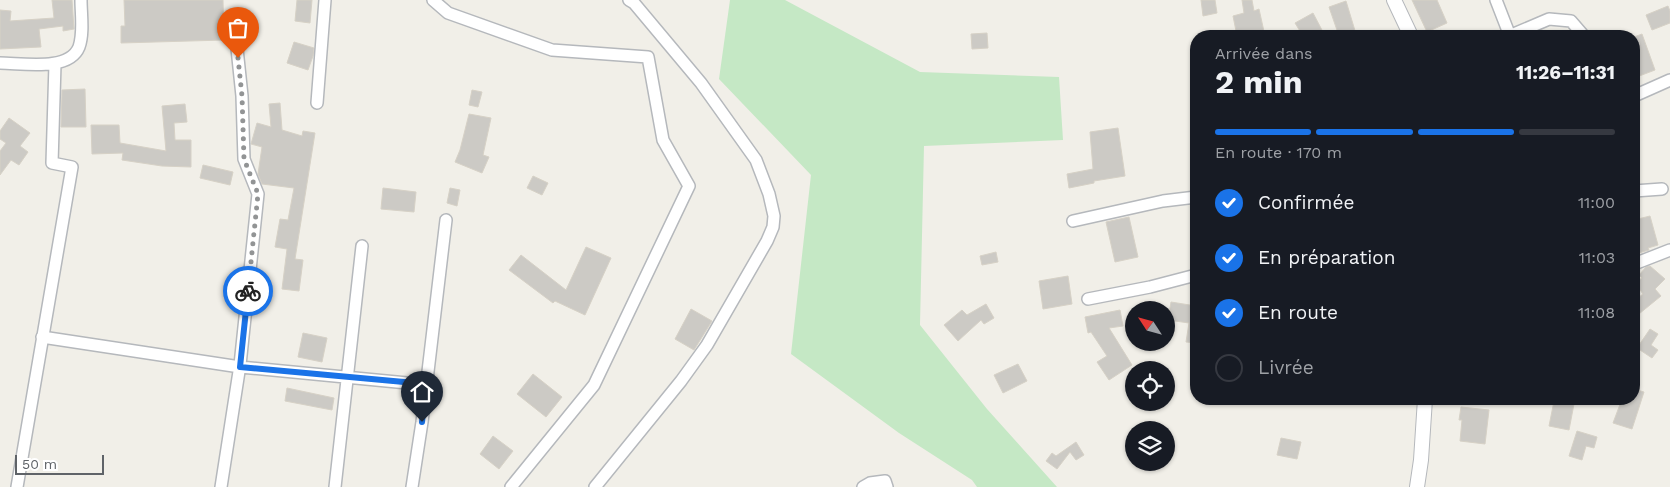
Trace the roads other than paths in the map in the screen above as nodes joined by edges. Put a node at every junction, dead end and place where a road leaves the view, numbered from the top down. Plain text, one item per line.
1 (81, 0) edge
2 (325, 0) edge
3 (433, 0) edge
4 (629, 0) edge
5 (1394, 0) edge
6 (1496, 0) edge
7 (234, 20) dead end
8 (1408, 30) edge
9 (1508, 30) edge
10 (1524, 30) edge
11 (1579, 30) edge
12 (0, 63) edge
13 (55, 64) junction
14 (1670, 80) edge
15 (1640, 93) edge
16 (317, 103) dead end
17 (1662, 189) dead end
18 (1640, 191) edge
19 (1190, 198) edge
20 (446, 220) dead end
21 (1073, 221) dead end
22 (362, 246) dead end
23 (1670, 250) edge
24 (1640, 262) edge
25 (1190, 276) edge
26 (1088, 299) dead end
27 (42, 337) junction
28 (240, 367) junction
29 (347, 378) junction
30 (427, 385) junction
31 (1425, 405) edge
32 (17, 487) edge
33 (221, 487) edge
34 (335, 487) edge
35 (412, 487) edge
36 (511, 487) edge
37 (595, 487) edge
38 (863, 487) edge
39 (887, 487) edge
40 (1417, 487) edge

1 - 13 street
2 - 16 street
3 - 36 street
4 - 37 street
5 - 8 street
6 - 9 street
7 - 28 street
10 - 11 street
12 - 13 street
13 - 27 street
14 - 15 street
17 - 18 street
19 - 21 street
20 - 30 street
22 - 29 street
23 - 24 street
25 - 26 street
27 - 28 street
27 - 32 street
28 - 29 street
28 - 33 street
29 - 30 street
29 - 34 street
30 - 35 street
31 - 40 street
38 - 39 street

